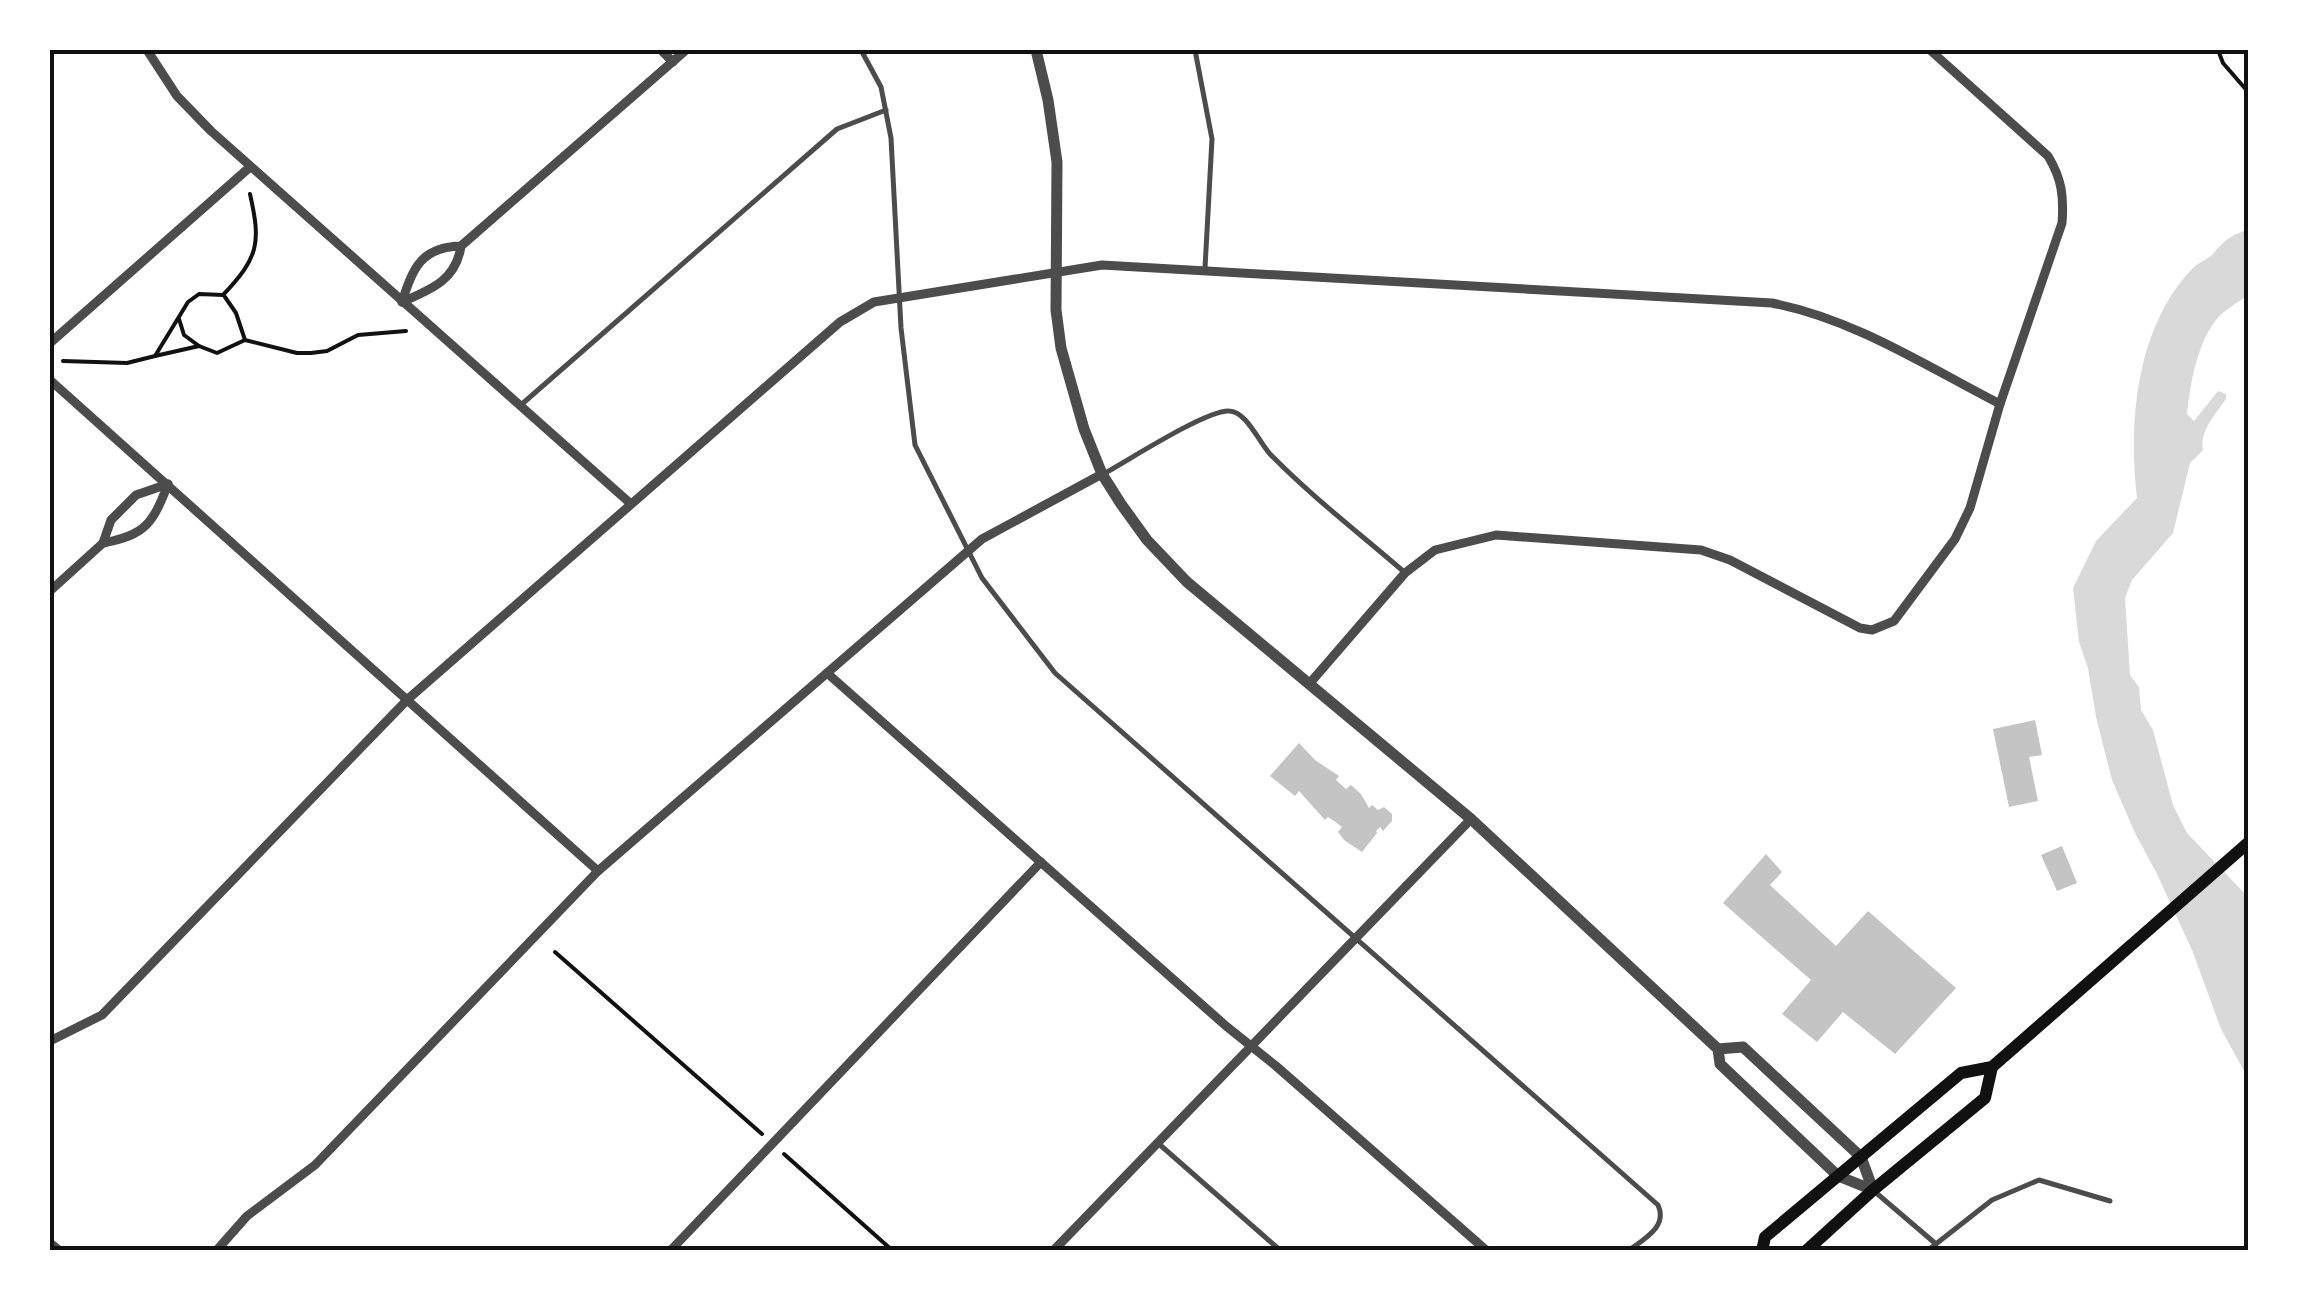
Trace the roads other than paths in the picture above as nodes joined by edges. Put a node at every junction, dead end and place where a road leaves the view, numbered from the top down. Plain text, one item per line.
1 (147, 50) edge
2 (662, 50) edge
3 (686, 50) edge
4 (861, 50) edge
5 (1036, 50) edge
6 (1194, 50) edge
7 (1930, 50) edge
8 (673, 62) junction
9 (886, 110) junction
10 (250, 166) junction
11 (461, 246) junction
12 (1205, 268) junction
13 (1056, 272) junction
14 (900, 298) junction
15 (402, 302) junction
16 (50, 344) edge
17 (50, 380) edge
18 (2000, 404) junction
19 (520, 406) junction
20 (1102, 474) junction
21 (168, 484) junction
22 (631, 504) junction
23 (103, 544) junction
24 (968, 551) junction
25 (1405, 572) junction
26 (50, 591) edge
27 (827, 672) junction
28 (1310, 683) junction
29 (408, 699) junction
30 (1471, 819) junction
31 (2249, 842) edge
32 (1041, 862) junction
33 (598, 871) junction
34 (1356, 937) junction
35 (50, 1041) edge
36 (1252, 1046) junction
37 (1718, 1050) junction
38 (1992, 1067) junction
39 (1158, 1144) junction
40 (1861, 1157) junction
41 (1838, 1176) junction
42 (1873, 1190) junction
43 (2110, 1200) dead end
44 (50, 1242) edge
45 (1062, 1242) junction
46 (1936, 1244) junction
47 (60, 1251) edge
48 (216, 1251) edge
49 (670, 1251) edge
50 (1054, 1251) edge
51 (1072, 1251) edge
52 (1281, 1251) edge
53 (1487, 1251) edge
54 (1628, 1251) edge
55 (1762, 1251) edge
56 (1806, 1251) edge
57 (1927, 1251) edge

1 - 10 street
2 - 8 street
3 - 8 street
4 - 9 lane
5 - 13 street
6 - 12 lane
7 - 18 street
8 - 11 street
9 - 14 lane
9 - 19 lane
10 - 15 street
10 - 16 street
11 - 15 street
11 - 15 street
12 - 13 street
12 - 18 street
13 - 14 street
13 - 20 street
14 - 22 street
14 - 24 lane
15 - 19 street
17 - 21 street
18 - 25 street
19 - 22 street
20 - 24 street
20 - 25 lane
20 - 28 street
21 - 23 street
21 - 23 street
21 - 29 street
22 - 29 street
23 - 26 street
24 - 27 street
24 - 34 lane
25 - 28 street
27 - 32 street
27 - 33 street
28 - 30 street
29 - 33 street
29 - 35 street
30 - 34 street
30 - 37 street
31 - 38 main road
32 - 36 street
32 - 49 street
33 - 48 street
34 - 36 street
34 - 54 lane
36 - 39 street
36 - 53 street
37 - 40 street
37 - 41 street
38 - 40 main road
38 - 42 main road
39 - 45 street
39 - 52 lane
40 - 41 main road
40 - 42 street
41 - 42 street
41 - 55 main road
42 - 46 lane
42 - 56 main road
43 - 46 lane
44 - 47 street
45 - 50 street
45 - 51 street
46 - 57 lane

